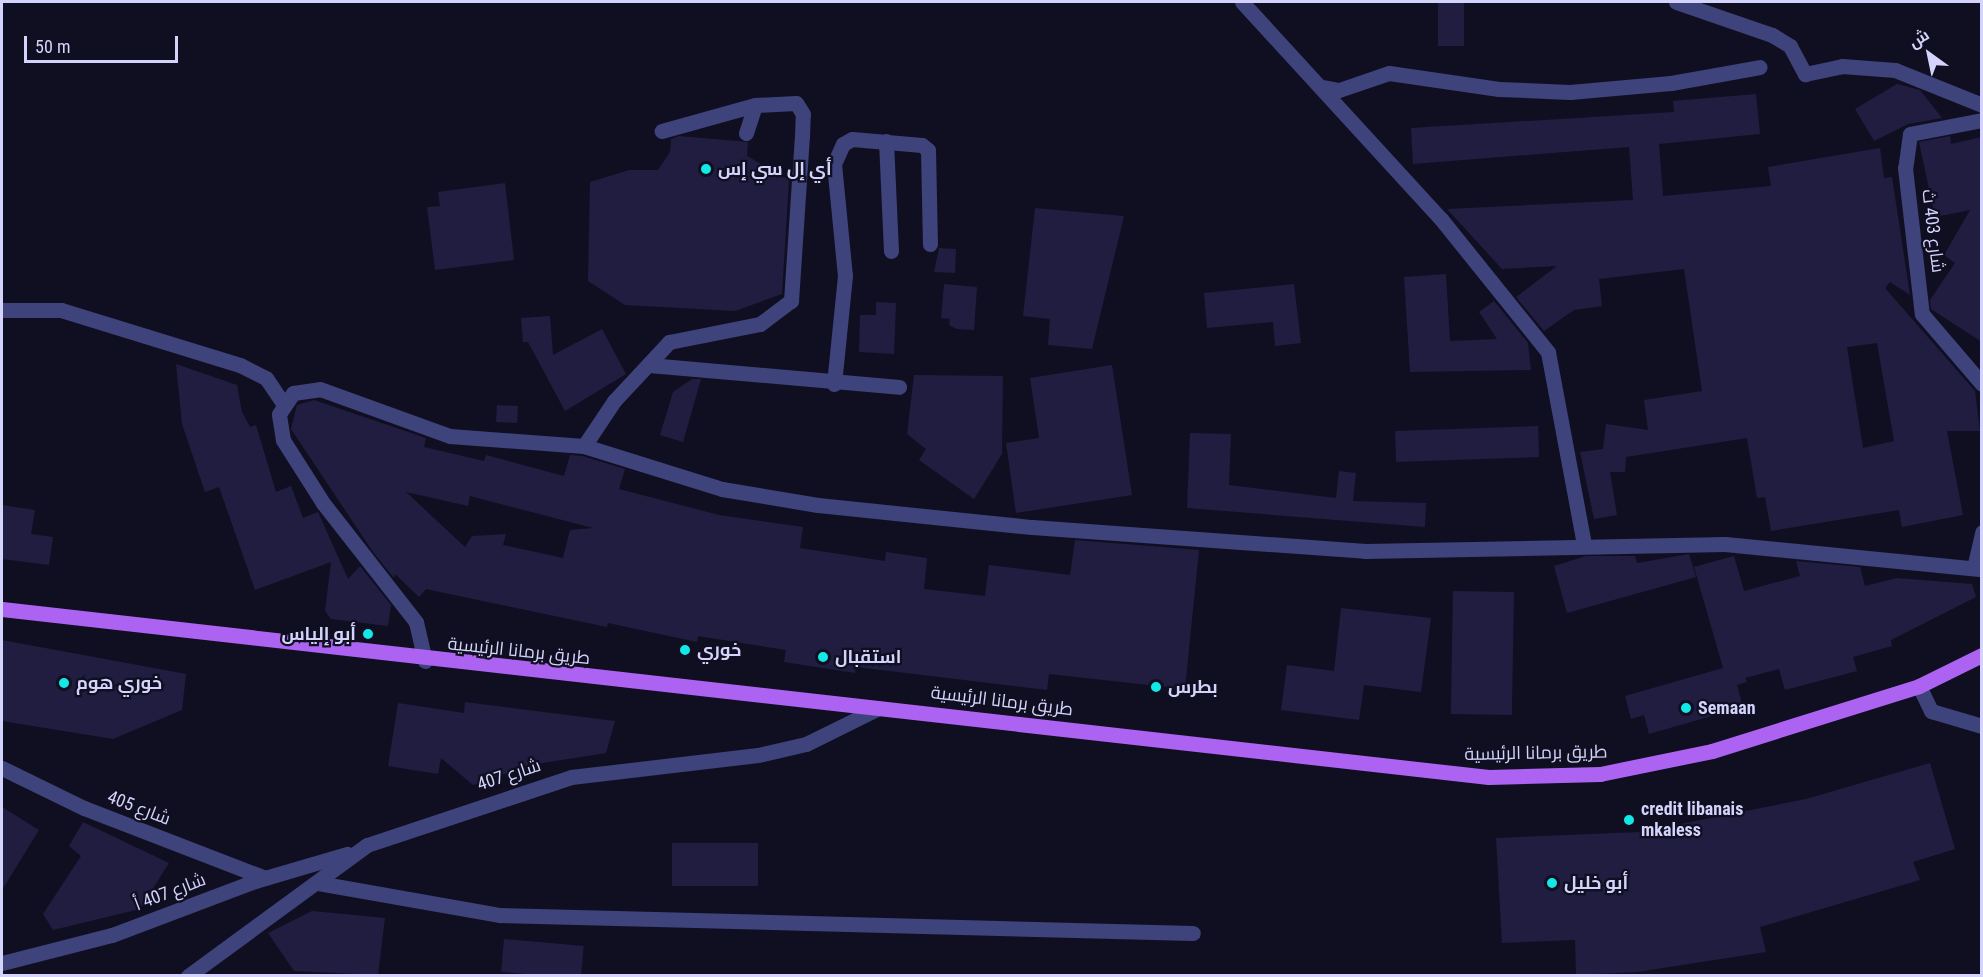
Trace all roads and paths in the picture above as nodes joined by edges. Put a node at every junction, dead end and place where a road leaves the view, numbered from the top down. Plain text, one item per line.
1 (1242, 2) edge
2 (1676, 2) edge
3 (1760, 67) dead end
4 (1323, 87) junction
5 (755, 105) junction
6 (1982, 105) edge
7 (1982, 120) edge
8 (662, 131) dead end
9 (746, 133) dead end
10 (886, 141) junction
11 (930, 244) dead end
12 (891, 250) dead end
13 (2, 310) edge
14 (649, 365) junction
15 (834, 384) junction
16 (1982, 384) edge
17 (899, 387) dead end
18 (283, 403) junction
19 (584, 446) junction
20 (1982, 532) edge
21 (1584, 545) junction
22 (1978, 568) edge
23 (2, 609) edge
24 (1982, 655) edge
25 (425, 661) junction
26 (1919, 686) junction
27 (879, 708) junction
28 (1982, 726) edge
29 (2, 768) edge
30 (350, 854) junction
31 (265, 878) junction
32 (318, 883) junction
33 (1193, 933) dead end
34 (2, 963) edge
35 (188, 975) edge

1 - 4 street
2 - 6 street
3 - 4 street
4 - 21 street
5 - 8 street
5 - 9 street
5 - 14 street
7 - 16 street, شارع 403 ث
10 - 11 street
10 - 12 street
10 - 15 street
13 - 18 street
14 - 15 street
14 - 19 street
15 - 17 street
18 - 19 street
18 - 25 street
19 - 21 street
20 - 22 street
21 - 22 street
23 - 25 main road, طريق برمانا الرئيسية
24 - 26 main road, طريق برمانا الرئيسية
25 - 27 main road, طريق برمانا الرئيسية
26 - 27 main road, طريق برمانا الرئيسية
26 - 28 street
27 - 30 street, شارع 407
29 - 31 street, شارع 405
30 - 31 street, شارع 407 أ
30 - 32 street, شارع 407
31 - 34 street, شارع 407 أ
32 - 33 street
32 - 35 street, شارع 407

